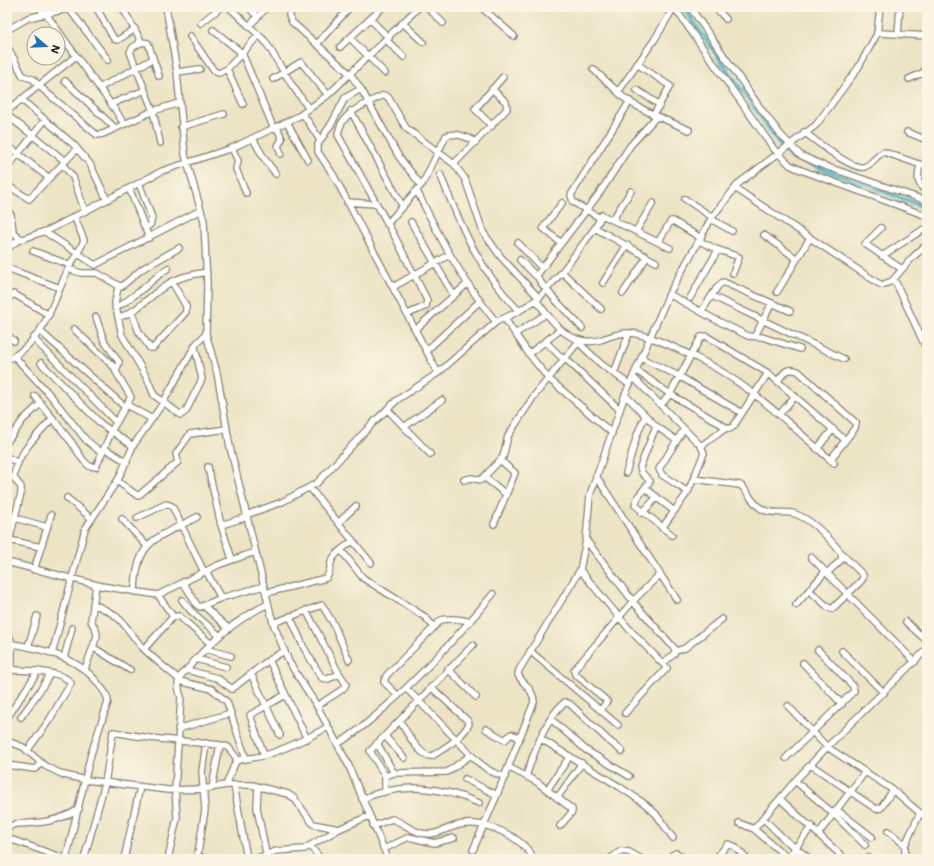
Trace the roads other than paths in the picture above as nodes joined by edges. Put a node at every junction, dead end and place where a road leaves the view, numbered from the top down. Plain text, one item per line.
1 (42, 7) edge
2 (76, 7) edge
3 (96, 7) edge
4 (122, 7) edge
5 (166, 7) edge
6 (221, 7) edge
7 (229, 7) edge
8 (248, 7) edge
9 (267, 7) edge
10 (293, 7) edge
11 (350, 7) edge
12 (383, 7) edge
13 (418, 7) edge
14 (427, 7) edge
15 (481, 7) edge
16 (690, 7) edge
17 (715, 7) edge
18 (880, 7) edge
19 (900, 7) edge
20 (70, 10) junction
21 (44, 15) junction
22 (258, 17) junction
23 (370, 19) junction
24 (726, 19) dead end
25 (202, 23) dead end
26 (403, 23) junction
27 (443, 23) dead end
28 (249, 26) junction
29 (7, 30) edge
30 (135, 30) junction
31 (213, 30) dead end
32 (259, 34) junction
33 (877, 34) junction
34 (898, 34) junction
35 (190, 36) dead end
36 (514, 36) dead end
37 (927, 36) edge
38 (350, 38) junction
39 (388, 39) junction
40 (141, 42) junction
41 (423, 42) dead end
42 (316, 44) junction
43 (7, 46) edge
44 (340, 47) dead end
45 (927, 48) edge
46 (242, 53) junction
47 (76, 56) junction
48 (369, 56) junction
49 (404, 57) dead end
50 (153, 59) junction
51 (108, 60) dead end
52 (637, 64) junction
53 (136, 68) junction
54 (200, 69) dead end
55 (227, 69) junction
56 (593, 69) dead end
57 (926, 71) edge
58 (177, 72) junction
59 (284, 72) junction
60 (385, 73) dead end
61 (350, 74) junction
62 (159, 76) dead end
63 (503, 77) dead end
64 (273, 79) dead end
65 (909, 79) dead end
66 (65, 81) dead end
67 (38, 86) junction
68 (99, 88) junction
69 (361, 89) junction
70 (492, 89) junction
71 (145, 90) junction
72 (637, 90) dead end
73 (618, 92) junction
74 (328, 95) junction
75 (22, 99) junction
76 (630, 102) junction
77 (178, 103) junction
78 (368, 103) junction
79 (111, 104) junction
80 (242, 104) dead end
81 (660, 105) junction
82 (309, 109) junction
83 (7, 111) edge
84 (153, 111) junction
85 (351, 111) junction
86 (224, 114) dead end
87 (303, 114) junction
88 (7, 115) edge
89 (655, 115) junction
90 (45, 120) junction
91 (287, 122) junction
92 (124, 124) junction
93 (492, 126) junction
94 (181, 127) junction
95 (115, 128) junction
96 (276, 128) junction
97 (689, 130) dead end
98 (804, 132) junction
99 (907, 132) dead end
100 (33, 136) junction
101 (253, 139) junction
102 (320, 140) junction
103 (927, 140) edge
104 (476, 142) junction
105 (160, 143) dead end
106 (7, 145) edge
107 (788, 146) junction
108 (232, 148) junction
109 (77, 149) junction
110 (439, 151) junction
111 (281, 154) dead end
112 (779, 154) junction
113 (18, 155) junction
114 (308, 160) dead end
115 (64, 163) junction
116 (186, 164) junction
117 (454, 164) junction
118 (920, 164) junction
119 (927, 167) edge
120 (7, 168) edge
121 (276, 174) dead end
122 (440, 174) dead end
123 (48, 178) junction
124 (139, 183) junction
125 (421, 185) junction
126 (7, 186) edge
127 (129, 188) junction
128 (735, 188) junction
129 (417, 191) junction
130 (630, 191) dead end
131 (927, 191) edge
132 (246, 193) dead end
133 (685, 199) dead end
134 (107, 200) junction
135 (927, 201) edge
136 (347, 202) junction
137 (562, 202) dead end
138 (654, 203) dead end
139 (376, 204) junction
140 (403, 207) junction
141 (7, 210) edge
142 (85, 210) junction
143 (201, 210) junction
144 (586, 211) junction
145 (74, 216) junction
146 (927, 216) edge
147 (600, 218) junction
148 (612, 218) junction
149 (711, 218) junction
150 (411, 222) dead end
151 (387, 224) junction
152 (7, 227) edge
153 (927, 227) edge
154 (145, 228) junction
155 (595, 228) junction
156 (881, 228) dead end
157 (636, 230) junction
158 (13, 231) junction
159 (732, 231) dead end
160 (45, 232) junction
161 (764, 235) dead end
162 (149, 238) junction
163 (810, 238) junction
164 (20, 239) junction
165 (700, 239) junction
166 (658, 242) junction
167 (518, 243) dead end
168 (561, 243) junction
169 (927, 244) edge
170 (627, 245) junction
171 (179, 248) dead end
172 (670, 248) dead end
173 (7, 249) edge
174 (718, 250) junction
175 (33, 251) dead end
176 (77, 254) junction
177 (449, 256) junction
178 (882, 256) junction
179 (647, 257) junction
180 (797, 259) junction
181 (520, 260) dead end
182 (656, 262) dead end
183 (434, 264) junction
184 (69, 267) junction
185 (7, 268) edge
186 (168, 268) dead end
187 (542, 268) junction
188 (902, 269) junction
189 (207, 272) junction
190 (562, 272) junction
191 (733, 274) dead end
192 (413, 275) junction
193 (536, 276) junction
194 (892, 281) junction
195 (172, 282) junction
196 (603, 283) dead end
197 (467, 284) junction
198 (118, 287) junction
199 (393, 287) junction
200 (60, 288) junction
201 (547, 290) junction
202 (777, 292) dead end
203 (624, 293) dead end
204 (453, 294) junction
205 (669, 294) junction
206 (712, 296) junction
207 (690, 298) dead end
208 (7, 299) edge
209 (538, 299) junction
210 (480, 301) junction
211 (772, 303) junction
212 (115, 308) junction
213 (601, 309) dead end
214 (519, 311) junction
215 (790, 311) dead end
216 (701, 312) junction
217 (132, 313) junction
218 (408, 314) junction
219 (546, 314) junction
220 (49, 315) junction
221 (96, 317) dead end
222 (118, 318) junction
223 (505, 319) junction
224 (762, 321) junction
225 (496, 322) junction
226 (582, 328) dead end
227 (74, 329) dead end
228 (416, 329) junction
229 (560, 330) junction
230 (40, 331) junction
231 (629, 332) junction
232 (206, 334) junction
233 (515, 334) junction
234 (7, 335) edge
235 (755, 336) junction
236 (33, 338) junction
237 (650, 339) junction
238 (14, 341) dead end
239 (579, 341) junction
240 (546, 342) junction
241 (195, 347) junction
242 (800, 349) dead end
243 (427, 350) junction
244 (927, 350) edge
245 (529, 354) junction
246 (14, 356) junction
247 (691, 356) junction
248 (641, 358) junction
249 (564, 359) junction
250 (844, 359) dead end
251 (7, 360) edge
252 (41, 363) dead end
253 (116, 369) junction
254 (636, 370) junction
255 (438, 373) junction
256 (614, 373) junction
257 (768, 373) junction
258 (680, 376) junction
259 (633, 377) junction
260 (548, 378) junction
261 (778, 381) junction
262 (630, 384) junction
263 (670, 394) junction
264 (755, 394) junction
265 (625, 395) junction
266 (35, 396) dead end
267 (795, 396) junction
268 (442, 400) dead end
269 (41, 403) junction
270 (162, 403) junction
271 (661, 405) junction
272 (126, 406) junction
273 (387, 409) junction
274 (620, 410) junction
275 (742, 413) junction
276 (779, 415) junction
277 (645, 416) junction
278 (54, 418) junction
279 (152, 419) junction
280 (116, 422) junction
281 (656, 426) junction
282 (404, 427) junction
283 (726, 428) junction
284 (227, 429) junction
285 (684, 429) junction
286 (833, 429) junction
287 (111, 432) junction
288 (612, 433) junction
289 (676, 440) junction
290 (845, 440) junction
291 (7, 442) edge
292 (133, 446) junction
293 (701, 446) junction
294 (817, 448) junction
295 (103, 451) junction
296 (430, 454) dead end
297 (7, 456) edge
298 (500, 460) junction
299 (18, 462) junction
300 (127, 462) junction
301 (208, 466) dead end
302 (626, 473) dead end
303 (596, 476) junction
304 (484, 477) junction
305 (694, 479) junction
306 (464, 480) dead end
307 (117, 481) junction
308 (310, 488) junction
309 (645, 488) junction
310 (688, 492) junction
311 (506, 494) junction
312 (657, 497) junction
313 (67, 498) dead end
314 (356, 506) dead end
315 (674, 511) junction
316 (642, 513) junction
317 (51, 515) dead end
318 (247, 516) junction
319 (197, 517) dead end
320 (15, 518) junction
321 (137, 518) dead end
322 (92, 519) junction
323 (122, 519) dead end
324 (338, 523) junction
325 (494, 524) dead end
326 (182, 525) junction
327 (221, 525) junction
328 (47, 527) junction
329 (662, 528) junction
330 (672, 536) dead end
331 (9, 540) junction
332 (586, 540) junction
333 (353, 541) junction
334 (147, 546) junction
335 (41, 547) junction
336 (7, 549) edge
337 (341, 550) junction
338 (255, 552) junction
339 (842, 554) junction
340 (811, 557) dead end
341 (232, 559) junction
342 (7, 562) edge
343 (371, 563) dead end
344 (34, 570) junction
345 (580, 570) junction
346 (205, 572) junction
347 (826, 572) junction
348 (660, 574) junction
349 (73, 580) junction
350 (183, 582) junction
351 (96, 585) junction
352 (264, 586) junction
353 (809, 590) junction
354 (135, 592) junction
355 (266, 593) junction
356 (847, 593) junction
357 (493, 594) dead end
358 (158, 595) junction
359 (221, 598) junction
360 (182, 600) dead end
361 (677, 600) dead end
362 (633, 601) junction
363 (93, 604) junction
364 (268, 604) junction
365 (796, 605) dead end
366 (204, 606) junction
367 (306, 610) junction
368 (37, 616) dead end
369 (290, 616) junction
370 (619, 616) junction
371 (172, 617) junction
372 (722, 619) dead end
373 (470, 622) junction
374 (906, 622) dead end
375 (273, 624) junction
376 (434, 627) junction
377 (72, 628) dead end
378 (229, 629) junction
379 (7, 632) edge
380 (220, 636) junction
381 (927, 641) edge
382 (10, 643) edge
383 (211, 644) junction
384 (473, 645) dead end
385 (28, 647) junction
386 (94, 648) junction
387 (144, 649) junction
388 (205, 649) junction
389 (927, 649) edge
390 (818, 650) dead end
391 (284, 651) junction
392 (530, 651) junction
393 (676, 651) junction
394 (842, 651) dead end
395 (52, 654) junction
396 (230, 656) dead end
397 (64, 658) junction
398 (196, 659) junction
399 (269, 660) junction
400 (348, 660) dead end
401 (915, 662) junction
402 (663, 663) junction
403 (803, 663) dead end
404 (226, 667) dead end
405 (85, 669) junction
406 (448, 669) junction
407 (9, 670) edge
408 (130, 670) dead end
409 (187, 670) junction
410 (38, 671) junction
411 (50, 674) junction
412 (251, 674) junction
413 (339, 674) junction
414 (179, 680) junction
415 (431, 686) junction
416 (406, 688) junction
417 (884, 693) junction
418 (285, 695) junction
419 (398, 696) junction
420 (476, 697) dead end
421 (418, 702) junction
422 (842, 704) junction
423 (267, 705) junction
424 (7, 706) edge
425 (317, 706) junction
426 (788, 706) dead end
427 (13, 709) junction
428 (601, 710) junction
429 (231, 713) junction
430 (625, 713) dead end
431 (21, 717) dead end
432 (7, 718) edge
433 (552, 720) junction
434 (400, 721) junction
435 (618, 724) dead end
436 (328, 727) junction
437 (178, 729) junction
438 (486, 729) dead end
439 (812, 732) junction
440 (280, 735) dead end
441 (385, 736) junction
442 (518, 737) junction
443 (307, 739) junction
444 (541, 739) junction
445 (177, 740) junction
446 (456, 740) junction
447 (7, 741) edge
448 (377, 743) junction
449 (206, 744) junction
450 (337, 744) junction
451 (220, 745) junction
452 (828, 747) junction
453 (28, 750) junction
454 (622, 751) dead end
455 (471, 755) junction
456 (264, 756) junction
457 (570, 756) junction
458 (404, 758) dead end
459 (786, 758) dead end
460 (246, 759) junction
461 (238, 760) junction
462 (41, 763) junction
463 (582, 763) junction
464 (7, 765) edge
465 (811, 765) junction
466 (508, 767) junction
467 (865, 772) junction
468 (394, 773) junction
469 (385, 776) junction
470 (526, 776) junction
471 (629, 776) dead end
472 (505, 777) junction
473 (465, 779) dead end
474 (86, 780) junction
475 (796, 780) junction
476 (105, 783) junction
477 (226, 785) junction
478 (234, 785) junction
479 (258, 786) junction
480 (140, 787) junction
481 (212, 788) junction
482 (204, 789) junction
483 (175, 790) junction
484 (385, 790) junction
485 (547, 790) junction
486 (893, 790) junction
487 (851, 792) junction
488 (497, 796) junction
489 (558, 798) junction
490 (780, 798) junction
491 (362, 799) junction
492 (479, 803) dead end
493 (79, 809) junction
494 (836, 812) junction
495 (920, 813) junction
496 (927, 815) edge
497 (369, 816) junction
498 (762, 818) junction
499 (739, 823) dead end
500 (483, 825) junction
501 (373, 826) junction
502 (560, 826) dead end
503 (812, 826) junction
504 (339, 829) junction
505 (754, 829) junction
506 (7, 830) edge
507 (888, 831) dead end
508 (820, 833) junction
509 (872, 837) dead end
510 (7, 838) edge
511 (454, 838) dead end
512 (673, 838) dead end
513 (865, 845) dead end
514 (905, 845) junction
515 (310, 846) junction
516 (795, 848) junction
517 (384, 849) junction
518 (473, 850) dead end
519 (266, 854) junction
520 (198, 858) edge
521 (743, 858) edge
522 (66, 859) edge
523 (84, 859) edge
524 (124, 859) edge
525 (168, 859) edge
526 (207, 859) edge
527 (247, 859) edge
528 (255, 859) edge
529 (321, 859) edge
530 (388, 859) edge
531 (534, 859) edge
532 (610, 859) edge
533 (641, 859) edge
534 (670, 859) edge
535 (686, 859) edge
536 (715, 859) edge
537 (788, 859) edge
538 (810, 859) edge
539 (845, 859) edge
540 (906, 859) edge

1 - 21 street
2 - 20 street
3 - 30 street
4 - 30 street
5 - 58 street
6 - 25 street
7 - 28 street
8 - 22 street
9 - 22 street
10 - 42 street
11 - 42 street
12 - 23 street
13 - 26 street
14 - 27 street
15 - 36 street
16 - 107 street
17 - 24 street
18 - 33 street
19 - 34 street
20 - 21 street
20 - 51 street
21 - 29 street
21 - 47 street
22 - 28 street
23 - 38 street
23 - 39 street
26 - 39 street
26 - 41 street
28 - 32 street
30 - 40 street
31 - 46 street
32 - 46 street
32 - 59 street
33 - 34 street
33 - 98 street
34 - 37 street
35 - 55 street
38 - 44 street
38 - 48 street
39 - 48 street
39 - 49 street
40 - 50 street
40 - 53 street
42 - 61 street
43 - 67 street
45 - 57 street
46 - 55 street
46 - 96 street
47 - 67 street
47 - 68 street
48 - 60 street
48 - 61 street
50 - 53 street
50 - 62 street
52 - 73 street
52 - 81 street
52 - 112 street
53 - 68 street
53 - 71 street
54 - 58 street
55 - 80 street
56 - 73 street
57 - 65 street
58 - 77 street
59 - 64 street
59 - 74 street
59 - 82 street
61 - 69 street
61 - 74 street
63 - 70 street
66 - 95 street
67 - 75 street
67 - 95 street
68 - 79 street
69 - 78 street
69 - 102 street
70 - 93 street
70 - 93 street
71 - 79 street
71 - 84 street
72 - 81 street
73 - 76 street
74 - 82 street
75 - 83 street
75 - 90 street
76 - 89 street
76 - 144 street
77 - 84 street
77 - 94 street
78 - 85 street
78 - 110 street
78 - 125 street
79 - 92 street
81 - 89 street
82 - 87 street
84 - 92 street
84 - 105 street
85 - 139 street
85 - 140 street
86 - 94 street
87 - 91 street
87 - 102 street
88 - 100 street
89 - 97 street
89 - 144 street
90 - 100 street
90 - 109 street
91 - 96 street
91 - 114 street
92 - 95 street
93 - 104 street
94 - 116 street
96 - 101 street
96 - 111 street
98 - 107 street
98 - 118 street
99 - 103 street
100 - 113 street
100 - 115 street
101 - 108 street
101 - 121 street
102 - 136 street
104 - 110 street
104 - 117 street
106 - 113 street
107 - 112 street
107 - 135 street
108 - 116 street
108 - 132 street
109 - 115 street
109 - 134 street
110 - 117 street
110 - 125 street
112 - 128 street
112 - 146 street
113 - 120 street
113 - 123 street
115 - 123 street
115 - 142 street
116 - 124 street
116 - 143 street
117 - 209 street
118 - 119 street
118 - 131 street
122 - 214 street
123 - 126 street
124 - 127 street
124 - 154 street
125 - 129 street
127 - 134 street
127 - 154 street
128 - 149 street
128 - 163 street
129 - 140 street
129 - 177 street
130 - 148 street
133 - 149 street
134 - 142 street
136 - 139 street
136 - 199 street
137 - 168 street
138 - 157 street
139 - 151 street
140 - 151 street
141 - 158 street
142 - 145 street
143 - 162 street
143 - 189 street
144 - 147 street
144 - 168 street
145 - 160 street
145 - 176 street
147 - 148 street
147 - 155 street
148 - 157 street
149 - 159 street
149 - 165 street
150 - 183 street
151 - 192 street
152 - 158 street
153 - 178 street
154 - 162 street
155 - 170 street
155 - 190 street
156 - 178 street
157 - 166 street
158 - 164 street
160 - 164 street
160 - 176 street
161 - 180 street
162 - 176 street
163 - 180 street
163 - 194 street
164 - 173 street
165 - 166 street
165 - 174 street
165 - 205 street
166 - 172 street
167 - 187 street
168 - 187 street
169 - 188 street
170 - 179 street
170 - 196 street
171 - 198 street
174 - 191 street
174 - 207 street
175 - 184 street
176 - 184 street
177 - 183 street
177 - 197 street
178 - 188 street
179 - 182 street
179 - 203 street
180 - 202 street
181 - 193 street
183 - 192 street
183 - 204 street
184 - 198 street
184 - 200 street
185 - 200 street
186 - 212 street
187 - 193 street
188 - 194 street
189 - 195 street
189 - 232 street
190 - 201 street
190 - 213 street
192 - 199 street
192 - 218 street
193 - 201 street
194 - 244 street
195 - 217 street
195 - 217 street
197 - 204 street
197 - 210 street
198 - 212 street
199 - 218 street
200 - 220 street
201 - 209 street
201 - 226 street
204 - 228 street
205 - 216 street
205 - 237 street
206 - 211 street
206 - 216 street
206 - 224 street
208 - 220 street
209 - 214 street
209 - 219 street
210 - 225 street
210 - 243 street
211 - 215 street
211 - 224 street
212 - 222 street
214 - 223 street
216 - 235 street
217 - 222 street
218 - 228 street
219 - 229 street
219 - 233 street
220 - 230 street
221 - 253 street
222 - 270 street
223 - 225 street
223 - 233 street
224 - 235 street
224 - 250 street
225 - 255 street
227 - 253 street
228 - 243 street
229 - 239 street
229 - 240 street
230 - 236 street
230 - 272 street
231 - 237 street
231 - 239 street
231 - 256 street
232 - 241 street
232 - 284 street
233 - 245 street
234 - 238 street
235 - 242 street
236 - 246 street
236 - 280 street
237 - 247 street
237 - 248 street
239 - 249 street
239 - 256 street
240 - 245 street
240 - 249 street
241 - 270 street
241 - 270 street
243 - 255 street
245 - 260 street
246 - 251 street
246 - 295 street
247 - 257 street
247 - 258 street
247 - 264 street
248 - 254 street
248 - 258 street
249 - 260 street
249 - 274 street
252 - 287 street
253 - 272 street
254 - 259 street
254 - 263 street
255 - 273 street
256 - 262 street
257 - 261 street
257 - 264 street
258 - 263 street
258 - 275 street
259 - 262 street
259 - 271 street
260 - 288 street
260 - 298 street
261 - 267 street
261 - 290 street
262 - 265 street
263 - 271 street
263 - 283 street
264 - 275 street
264 - 276 street
265 - 274 street
265 - 277 street
266 - 269 street
267 - 276 street
267 - 286 street
268 - 282 street
269 - 278 street
269 - 291 street
270 - 279 street
271 - 285 street
272 - 279 street
272 - 280 street
273 - 282 street
273 - 308 street
274 - 288 street
275 - 283 street
276 - 294 street
277 - 281 street
277 - 302 street
278 - 295 street
278 - 299 street
279 - 292 street
280 - 287 street
281 - 289 street
281 - 309 street
282 - 296 street
283 - 293 street
284 - 307 street
284 - 318 street
285 - 289 street
285 - 293 street
286 - 290 street
286 - 294 street
287 - 292 street
287 - 295 street
288 - 303 street
289 - 310 street
290 - 294 street
292 - 300 street
293 - 305 street
295 - 300 street
297 - 299 street
298 - 304 street
298 - 311 street
299 - 320 street
300 - 307 street
301 - 327 street
303 - 332 street
303 - 348 street
304 - 306 street
304 - 311 street
305 - 310 street
305 - 339 street
307 - 322 street
308 - 318 street
308 - 324 street
309 - 312 street
309 - 316 street
310 - 315 street
311 - 325 street
312 - 315 street
312 - 316 street
313 - 322 street
314 - 324 street
315 - 329 street
316 - 329 street
317 - 328 street
318 - 327 street
318 - 338 street
319 - 326 street
320 - 328 street
320 - 331 street
321 - 326 street
322 - 349 street
323 - 334 street
324 - 333 street
326 - 334 street
326 - 346 street
327 - 341 street
328 - 335 street
329 - 330 street
331 - 335 street
331 - 336 street
332 - 345 street
332 - 362 street
333 - 337 street
333 - 343 street
334 - 354 street
335 - 344 street
337 - 355 street
337 - 376 street
338 - 341 street
338 - 352 street
339 - 347 street
339 - 356 street
340 - 347 street
341 - 346 street
342 - 344 street
344 - 349 street
345 - 370 street
345 - 392 street
346 - 350 street
346 - 359 street
347 - 353 street
347 - 356 street
348 - 361 street
348 - 362 street
349 - 351 street
349 - 395 street
350 - 358 street
350 - 366 street
351 - 354 street
351 - 363 street
352 - 355 street
352 - 359 street
353 - 356 street
353 - 365 street
354 - 358 street
355 - 364 street
356 - 401 street
357 - 373 street
358 - 371 street
359 - 366 street
360 - 380 street
362 - 370 street
362 - 393 street
363 - 386 street
363 - 387 street
364 - 375 street
364 - 378 street
366 - 378 street
367 - 369 street
367 - 400 street
367 - 413 street
368 - 385 street
369 - 375 street
369 - 413 street
370 - 402 street
370 - 428 street
371 - 383 street
371 - 387 street
372 - 393 street
373 - 376 street
373 - 416 street
374 - 381 street
375 - 391 street
376 - 419 street
377 - 397 street
378 - 380 street
379 - 382 street
380 - 383 street
382 - 385 street
382 - 407 street
383 - 388 street
384 - 406 street
385 - 395 street
386 - 405 street
386 - 408 street
387 - 414 street
388 - 396 street
388 - 398 street
389 - 401 street
390 - 422 street
391 - 399 street
391 - 425 street
392 - 428 street
392 - 442 street
393 - 402 street
394 - 417 street
395 - 397 street
397 - 405 street
398 - 404 street
398 - 409 street
399 - 412 street
399 - 418 street
401 - 417 street
402 - 430 street
403 - 422 street
405 - 474 street
406 - 415 street
406 - 420 street
407 - 410 street
409 - 412 street
409 - 414 street
410 - 411 street
410 - 427 street
411 - 431 street
411 - 453 street
412 - 423 street
413 - 425 street
414 - 429 street
414 - 437 street
415 - 421 street
415 - 446 street
416 - 419 street
416 - 421 street
417 - 452 street
418 - 423 street
418 - 443 street
419 - 450 street
421 - 434 street
421 - 446 street
422 - 439 street
423 - 440 street
423 - 456 street
424 - 427 street
425 - 436 street
426 - 439 street
427 - 432 street
428 - 435 street
429 - 437 street
429 - 460 street
433 - 444 street
433 - 454 street
433 - 471 street
434 - 441 street
434 - 446 street
436 - 443 street
436 - 450 street
437 - 445 street
438 - 442 street
439 - 452 street
439 - 459 street
441 - 448 street
441 - 458 street
442 - 466 street
443 - 456 street
444 - 457 street
444 - 470 street
445 - 449 street
445 - 476 street
445 - 483 street
446 - 455 street
447 - 453 street
448 - 468 street
448 - 469 street
449 - 451 street
449 - 482 street
450 - 491 street
451 - 461 street
451 - 481 street
452 - 465 street
452 - 467 street
453 - 462 street
455 - 468 street
455 - 472 street
456 - 460 street
457 - 463 street
457 - 485 street
460 - 461 street
461 - 477 street
462 - 464 street
462 - 474 street
463 - 489 street
463 - 512 street
465 - 475 street
465 - 487 street
466 - 470 street
466 - 472 street
467 - 486 street
467 - 487 street
468 - 469 street
469 - 484 street
470 - 485 street
472 - 488 street
473 - 488 street
474 - 476 street
474 - 493 street
475 - 490 street
475 - 494 street
476 - 480 street
476 - 523 street
477 - 478 street
477 - 481 street
478 - 479 street
478 - 527 street
479 - 504 street
479 - 519 street
480 - 483 street
480 - 524 street
481 - 482 street
482 - 483 street
482 - 520 street
483 - 525 street
484 - 491 street
484 - 492 street
485 - 489 street
486 - 487 street
486 - 495 street
487 - 494 street
488 - 500 street
489 - 502 street
490 - 498 street
490 - 503 street
491 - 497 street
493 - 506 street
493 - 522 street
494 - 508 street
494 - 509 street
494 - 513 street
495 - 496 street
495 - 514 street
497 - 501 street
497 - 504 street
498 - 505 street
498 - 516 street
499 - 505 street
500 - 501 street
500 - 518 street
500 - 531 street
501 - 517 street
503 - 508 street
503 - 516 street
504 - 515 street
505 - 537 street
507 - 514 street
508 - 539 street
510 - 522 street
511 - 517 street
514 - 540 street
515 - 519 street
515 - 529 street
516 - 537 street
516 - 538 street
517 - 530 street
519 - 528 street
520 - 526 street
521 - 536 street
532 - 533 street
534 - 535 street

